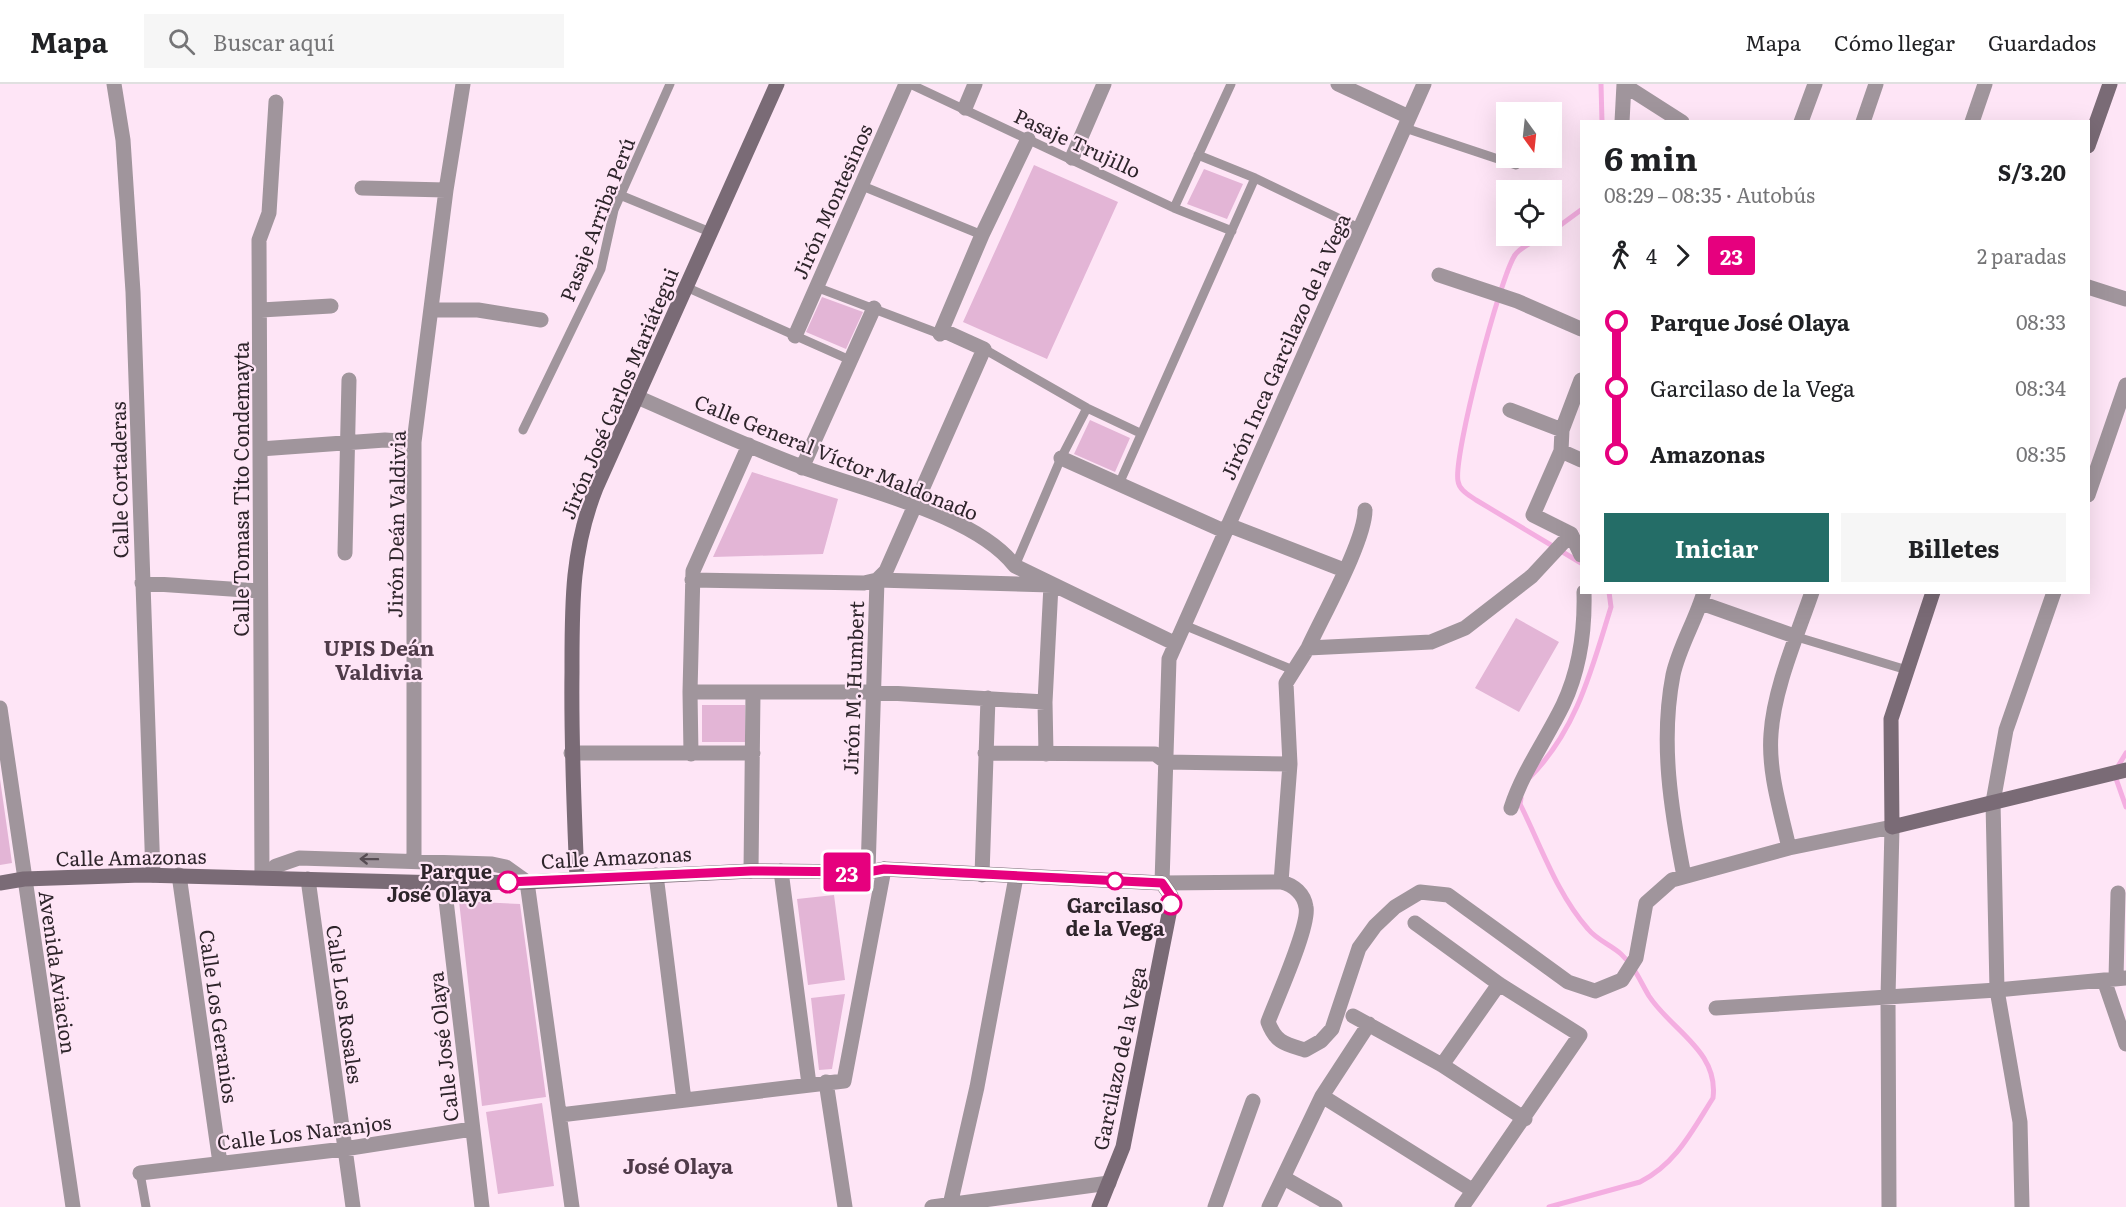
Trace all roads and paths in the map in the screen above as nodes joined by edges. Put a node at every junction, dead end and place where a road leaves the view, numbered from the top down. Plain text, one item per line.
1 (114, 84) edge
2 (463, 84) edge
3 (670, 84) edge
4 (777, 84) edge
5 (908, 84) edge
6 (975, 84) edge
7 (1104, 84) edge
8 (1231, 84) edge
9 (1338, 84) edge
10 (1424, 84) edge
11 (1815, 84) edge
12 (1876, 84) edge
13 (1985, 84) edge
14 (2110, 84) edge
15 (1624, 85) edge
16 (276, 102) dead end
17 (964, 108) junction
18 (1622, 120) edge
19 (1679, 120) edge
20 (1802, 120) edge
21 (1864, 120) edge
22 (1973, 120) edge
23 (1407, 122) junction
24 (1028, 139) junction
25 (2090, 140) edge
26 (1198, 155) junction
27 (1496, 157) edge
28 (1072, 158) junction
29 (1255, 178) junction
30 (860, 185) junction
31 (362, 188) dead end
32 (446, 190) junction
33 (620, 195) junction
34 (1174, 208) junction
35 (1359, 228) junction
36 (1232, 231) junction
37 (710, 232) junction
38 (982, 235) junction
39 (1445, 277) dead end
40 (816, 286) junction
41 (686, 287) junction
42 (2090, 288) edge
43 (2126, 299) edge
44 (331, 306) dead end
45 (874, 308) junction
46 (261, 310) junction
47 (431, 310) junction
48 (541, 321) dead end
49 (1580, 329) edge
50 (941, 332) junction
51 (795, 336) junction
52 (984, 349) junction
53 (850, 360) junction
54 (349, 380) dead end
55 (1580, 383) edge
56 (2126, 385) edge
57 (637, 397) junction
58 (1087, 408) junction
59 (1510, 410) dead end
60 (523, 430) dead end
61 (1562, 430) junction
62 (1140, 433) junction
63 (348, 442) junction
64 (414, 442) junction
65 (749, 445) junction
66 (260, 449) junction
67 (1561, 451) junction
68 (1061, 458) junction
69 (1580, 460) edge
70 (802, 468) junction
71 (1119, 484) junction
72 (2090, 489) edge
73 (915, 505) junction
74 (1365, 510) dead end
75 (1226, 528) junction
76 (1571, 534) junction
77 (345, 553) dead end
78 (1580, 553) edge
79 (1015, 566) junction
80 (1344, 570) junction
81 (692, 580) junction
82 (877, 580) junction
83 (142, 583) junction
84 (1052, 585) junction
85 (260, 591) junction
86 (1584, 594) edge
87 (1811, 594) edge
88 (1933, 594) edge
89 (2053, 594) edge
90 (1703, 598) edge
91 (1184, 626) junction
92 (1797, 637) junction
93 (1174, 644) junction
94 (1308, 648) junction
95 (1293, 670) junction
96 (1906, 670) junction
97 (690, 692) junction
98 (753, 692) junction
99 (872, 692) junction
100 (988, 698) junction
101 (1045, 702) junction
102 (0, 708) edge
103 (571, 753) junction
104 (753, 753) junction
105 (985, 753) junction
106 (692, 754) junction
107 (1046, 754) junction
108 (1166, 762) junction
109 (1290, 764) junction
110 (2126, 770) edge
111 (1993, 802) junction
112 (1511, 807) dead end
113 (1892, 827) junction
114 (1790, 848) junction
115 (414, 860) junction
116 (876, 870) junction
117 (751, 871) junction
118 (782, 871) junction
119 (153, 875) junction
120 (179, 875) junction
121 (656, 875) junction
122 (982, 875) junction
123 (1016, 877) junction
124 (262, 878) junction
125 (577, 878) junction
126 (1678, 878) junction
127 (24, 879) junction
128 (308, 879) junction
129 (527, 882) junction
130 (0, 883) edge
131 (444, 883) junction
132 (1162, 883) junction
133 (1286, 884) junction
134 (2118, 893) dead end
135 (1415, 923) dead end
136 (2115, 979) edge
137 (1498, 984) junction
138 (1997, 990) junction
139 (1888, 997) junction
140 (1716, 1008) dead end
141 (1353, 1016) dead end
142 (1368, 1024) junction
143 (2126, 1044) edge
144 (1442, 1065) junction
145 (826, 1082) junction
146 (809, 1084) junction
147 (1322, 1096) junction
148 (684, 1100) junction
149 (1253, 1101) dead end
150 (560, 1115) junction
151 (1525, 1119) junction
152 (472, 1129) junction
153 (344, 1149) junction
154 (220, 1163) junction
155 (140, 1173) joint
156 (1284, 1178) junction
157 (1109, 1183) junction
158 (1472, 1190) junction
159 (950, 1205) junction
160 (73, 1207) edge
161 (146, 1207) edge
162 (353, 1207) edge
163 (482, 1207) edge
164 (572, 1207) edge
165 (845, 1207) edge
166 (932, 1207) edge
167 (1099, 1207) edge
168 (1215, 1207) edge
169 (1269, 1207) edge
170 (1335, 1207) edge
171 (1462, 1207) edge
172 (1889, 1207) edge
173 (2022, 1207) edge

1 - 83 street, Calle Cortaderas
2 - 32 street, Jirón Deán Valdivia
3 - 33 lane, Pasaje Arriba Perú
4 - 37 street, Jirón José Carlos Mariátegui
5 - 17 lane, Pasaje Trujillo
5 - 30 street, Jirón Montesinos
6 - 17 street
7 - 28 street
8 - 26 lane
9 - 23 street
10 - 23 street, Jirón Inca Garcilazo de la Vega
11 - 20 street
12 - 21 street
13 - 22 street
14 - 25 street
15 - 18 street
15 - 19 street
16 - 46 street, Calle Tomasa Tito Condemayta
17 - 24 lane, Pasaje Trujillo
23 - 27 lane
23 - 35 street, Jirón Inca Garcilazo de la Vega
24 - 28 lane, Pasaje Trujillo
24 - 38 street
26 - 29 lane
26 - 34 lane
28 - 34 lane, Pasaje Trujillo
29 - 35 lane
29 - 36 lane
30 - 38 lane
30 - 40 street, Jirón Montesinos
31 - 32 street
32 - 47 street, Jirón Deán Valdivia
33 - 37 lane
33 - 60 lane, Pasaje Arriba Perú
34 - 36 lane, Pasaje Trujillo
35 - 75 street, Jirón Inca Garcilazo de la Vega
36 - 62 lane
37 - 41 street, Jirón José Carlos Mariátegui
38 - 50 street
39 - 49 street
40 - 45 lane
40 - 51 street, Jirón Montesinos
41 - 51 lane
41 - 57 street, Jirón José Carlos Mariátegui
42 - 43 street
44 - 46 street
45 - 50 lane
45 - 53 street
46 - 66 street, Calle Tomasa Tito Condemayta
47 - 48 street
47 - 64 street, Jirón Deán Valdivia
50 - 52 street
51 - 53 lane
52 - 58 lane
52 - 73 street, Jirón M. Humbert
53 - 70 street
54 - 63 street
55 - 61 street
56 - 72 street
57 - 65 street, Calle General Víctor Maldonado
57 - 103 street, Jirón José Carlos Mariátegui
58 - 62 lane
58 - 68 lane
59 - 61 street
61 - 67 street
62 - 71 lane
63 - 64 street
63 - 66 street
63 - 77 street
64 - 115 street, Jirón Deán Valdivia
65 - 70 street, Calle General Víctor Maldonado
65 - 81 street
66 - 85 street, Calle Tomasa Tito Condemayta
67 - 69 street
67 - 76 street
68 - 71 street
68 - 79 lane
70 - 73 street, Calle General Víctor Maldonado
71 - 75 street
73 - 79 street, Calle General Víctor Maldonado
73 - 82 street, Jirón M. Humbert
74 - 80 street
75 - 80 street
75 - 91 street, Jirón Inca Garcilazo de la Vega
76 - 78 street
76 - 94 street
79 - 84 street, Calle General Víctor Maldonado
80 - 94 street
81 - 82 street
81 - 97 street
82 - 84 street
82 - 99 street, Jirón M. Humbert
83 - 85 street
83 - 119 street, Calle Cortaderas
84 - 93 street, Calle General Víctor Maldonado
84 - 101 street
85 - 124 street, Calle Tomasa Tito Condemayta
86 - 112 street
87 - 92 street
88 - 96 street
89 - 111 street
90 - 92 street
90 - 126 street
91 - 93 street, Jirón Inca Garcilazo de la Vega
91 - 95 lane
92 - 96 lane
92 - 114 street
93 - 108 street, Jirón Inca Garcilazo de la Vega
94 - 95 street
95 - 109 street
96 - 113 street
97 - 98 street
97 - 106 street
98 - 99 street
98 - 104 street
99 - 100 street
99 - 116 street, Jirón M. Humbert
100 - 101 street
100 - 105 street
101 - 107 street
102 - 127 street, Avenida Aviacion
103 - 106 street
103 - 125 street, Jirón José Carlos Mariátegui
104 - 106 street
104 - 117 street
105 - 107 street
105 - 122 street
107 - 108 street
108 - 109 street
108 - 132 street, Jirón Inca Garcilazo de la Vega
109 - 133 street
110 - 111 street
111 - 113 street
111 - 138 street
113 - 114 street
113 - 139 street
114 - 126 street
115 -> 124 street
115 - 129 street
116 - 118 street, Calle Amazonas
116 - 122 street, Calle Amazonas
116 - 145 street, Jirón M. Humbert
117 - 118 street, Calle Amazonas
117 - 121 street, Calle Amazonas
118 - 146 street
119 - 120 street, Calle Amazonas
119 - 127 street, Calle Amazonas
120 - 124 street, Calle Amazonas
120 - 154 street, Calle Los Geranios
121 - 125 street, Calle Amazonas
121 - 148 street
122 - 123 street, Calle Amazonas
123 - 132 street, Calle Amazonas
123 - 159 street
124 - 128 street, Calle Amazonas
125 - 129 street, Calle Amazonas
126 - 133 street
127 - 130 street, Calle Amazonas
127 - 160 street, Avenida Aviacion
128 - 131 street, Calle Amazonas
128 - 153 street, Calle Los Rosales
129 - 131 street, Calle Amazonas
129 - 150 street
131 - 152 street, Calle José Olaya
132 - 133 street
132 - 157 street, Garcilazo de la Vega
134 - 136 street
135 - 137 street
136 - 138 street
136 - 143 street
137 - 144 street
137 - 151 street
138 - 139 street
138 - 173 street
139 - 140 street
139 - 172 street
141 - 142 street
142 - 144 street
142 - 147 street
144 - 151 street
145 - 146 street
145 - 165 street
146 - 148 street
147 - 156 street
147 - 158 street
148 - 150 street
149 - 168 street
150 - 164 street
151 - 158 street
152 - 153 street, Calle Los Naranjos
152 - 163 street, Calle José Olaya
153 - 154 street, Calle Los Naranjos
153 - 162 street, Calle Los Rosales
154 - 155 street, Calle Los Naranjos
155 - 161 lane
156 - 169 street
156 - 170 street
157 - 159 street
157 - 167 street, Garcilazo de la Vega
158 - 171 street
159 - 166 street

